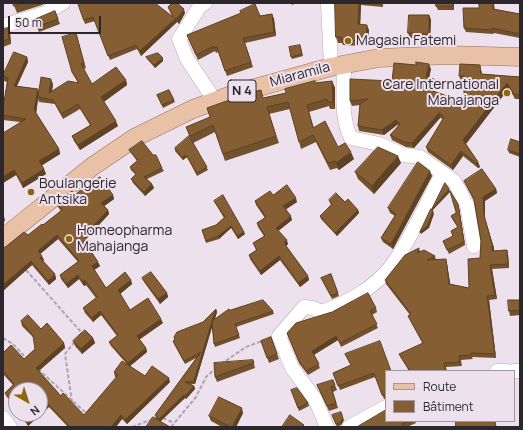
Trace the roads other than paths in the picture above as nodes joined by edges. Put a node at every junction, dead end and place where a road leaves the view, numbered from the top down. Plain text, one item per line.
1 (62, 3) edge
2 (205, 3) edge
3 (328, 3) edge
4 (3, 26) edge
5 (520, 57) edge
6 (338, 65) junction
7 (215, 101) junction
8 (442, 174) junction
9 (3, 238) edge
10 (474, 246) dead end
11 (385, 408) edge
12 (3, 418) edge
13 (10, 427) edge
14 (327, 427) edge
15 (349, 427) edge

1 - 4 street
2 - 7 street
3 - 6 street
5 - 6 main road, Miaramila / N 4
6 - 7 main road, Miaramila / N 4
6 - 8 street
7 - 9 main road, Miaramila / N 4
8 - 10 street
8 - 14 street
11 - 15 street
12 - 13 street

